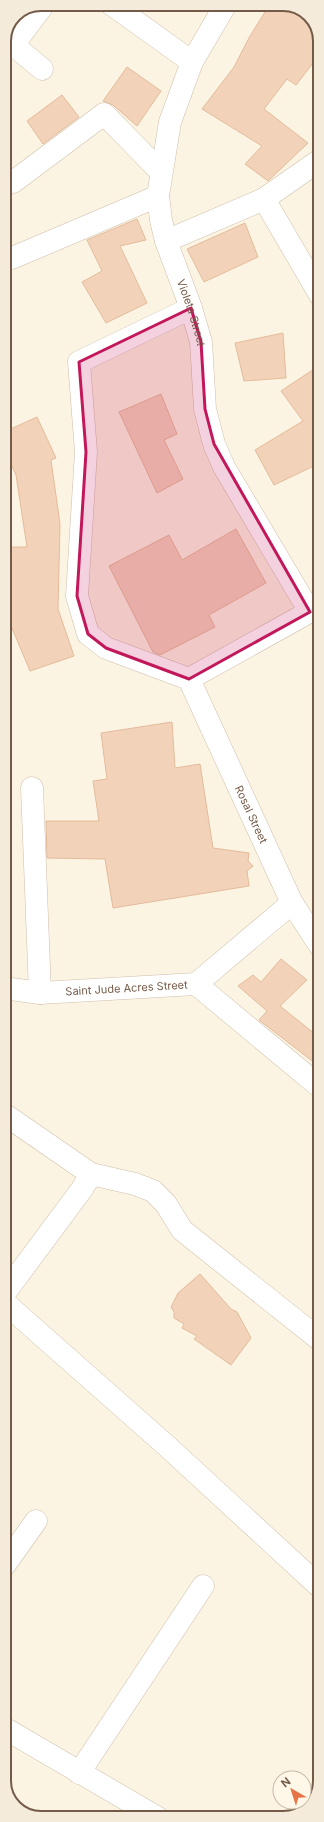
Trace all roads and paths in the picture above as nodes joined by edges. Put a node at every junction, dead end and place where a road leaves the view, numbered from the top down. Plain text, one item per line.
1 (121, 11) edge
2 (222, 11) edge
3 (37, 12) edge
4 (11, 38) edge
5 (11, 43) edge
6 (192, 62) junction
7 (42, 68) dead end
8 (313, 165) edge
9 (161, 172) junction
10 (13, 182) dead end
11 (158, 196) junction
12 (264, 199) junction
13 (166, 241) junction
14 (12, 258) dead end
15 (313, 283) edge
16 (191, 308) junction
17 (313, 606) edge
18 (313, 610) edge
19 (189, 679) junction
20 (32, 788) dead end
21 (292, 903) junction
22 (313, 935) edge
23 (196, 984) junction
24 (11, 989) edge
25 (40, 993) junction
26 (313, 1081) edge
27 (11, 1119) edge
28 (91, 1174) junction
29 (11, 1285) edge
30 (11, 1308) edge
31 (313, 1334) edge
32 (36, 1521) dead end
33 (11, 1556) edge
34 (313, 1581) edge
35 (203, 1586) dead end
36 (11, 1732) edge
37 (79, 1773) junction
38 (146, 1811) edge

1 - 6 street
2 - 6 street, Violeta Street
3 - 4 street
5 - 7 street
6 - 9 street, Violeta Street
8 - 12 street
9 - 10 street
9 - 11 street, Violeta Street
11 - 13 street, Violeta Street
11 - 14 street
12 - 13 street
12 - 15 street
13 - 16 street, Violeta Street
16 - 17 street, Violeta Street
16 - 19 street
18 - 19 street
19 - 21 street, Rosal Street
20 - 25 street
21 - 22 street, Rosal Street
21 - 23 street, Saint Jude Acres Street
23 - 25 street, Saint Jude Acres Street
23 - 26 street
24 - 25 street, Saint Jude Acres Street
27 - 28 street
28 - 29 street
28 - 31 street
30 - 34 street
32 - 33 street
35 - 37 street
36 - 37 street
37 - 38 street

